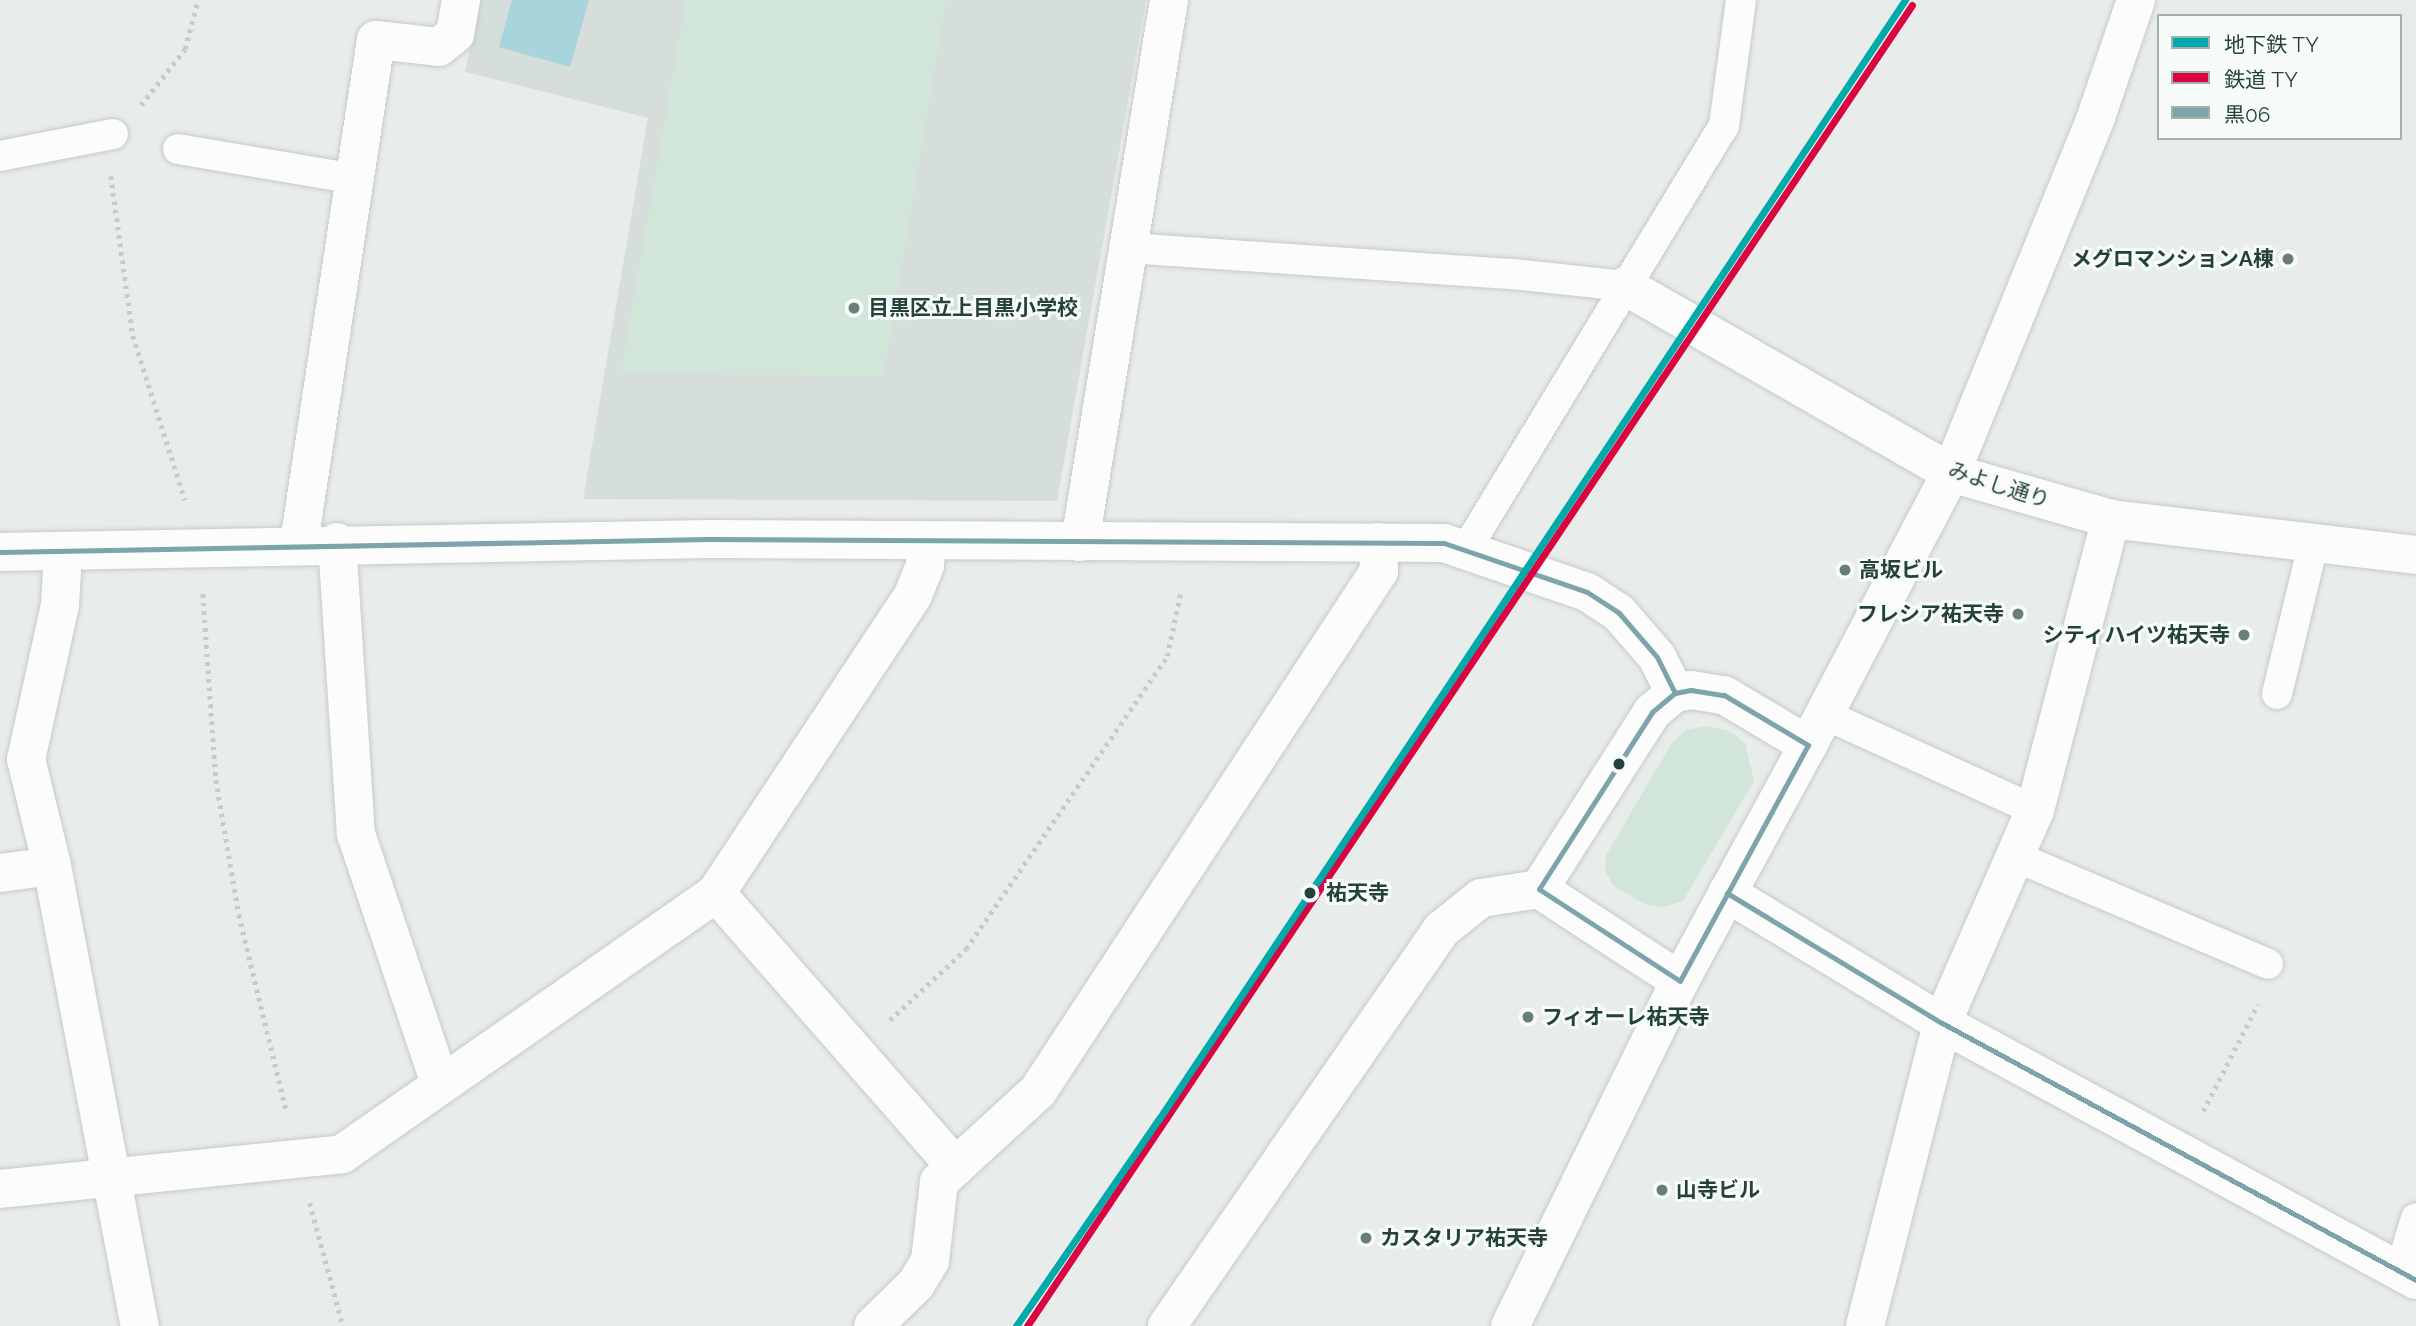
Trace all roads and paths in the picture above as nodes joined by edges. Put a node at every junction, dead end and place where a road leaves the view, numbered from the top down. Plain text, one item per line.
1 (198, 0) edge
2 (461, 0) edge
3 (1169, 0) edge
4 (1741, 0) edge
5 (2136, 0) edge
6 (113, 134) junction
7 (178, 149) dead end
8 (0, 156) edge
9 (355, 179) junction
10 (1128, 248) junction
11 (1625, 286) junction
12 (1951, 473) junction
13 (2111, 519) junction
14 (2314, 541) junction
15 (337, 542) junction
16 (927, 542) junction
17 (1080, 542) junction
18 (1191, 542) junction
19 (1378, 542) junction
20 (299, 543) junction
21 (1467, 548) junction
22 (201, 550) junction
23 (0, 552) edge
24 (63, 554) junction
25 (2416, 555) edge
26 (1675, 693) junction
27 (2277, 694) dead end
28 (1816, 730) junction
29 (2035, 810) junction
30 (2014, 856) junction
31 (52, 866) junction
32 (0, 873) edge
33 (1539, 889) junction
34 (716, 892) junction
35 (1727, 892) junction
36 (2268, 964) joint
37 (1680, 981) junction
38 (1942, 1023) junction
39 (856, 1051) junction
40 (440, 1083) junction
41 (2182, 1151) junction
42 (298, 1161) junction
43 (956, 1167) junction
44 (109, 1175) junction
45 (0, 1189) edge
46 (2416, 1218) edge
47 (2408, 1275) edge
48 (140, 1326) edge
49 (343, 1326) edge
50 (873, 1326) edge
51 (1167, 1326) edge
52 (1510, 1326) edge
53 (1865, 1326) edge

1 - 6 path
2 - 9 street
3 - 10 street
4 - 11 lane
5 - 12 street
6 - 8 lane
6 - 22 path
7 - 9 lane
9 - 20 street
10 - 11 lane
10 - 17 street
11 - 12 street, みよし通り
11 - 21 lane
12 - 13 street, みよし通り
12 - 28 street
13 - 14 street, みよし通り
13 - 29 street
14 - 25 street, みよし通り
14 - 27 lane
15 - 16 street
15 - 20 street
15 - 40 street
16 - 17 street
16 - 34 street
17 - 18 street
18 - 19 street
18 - 39 path
19 - 21 street
19 - 43 street
20 - 22 street
21 - 26 street
22 - 24 street
22 - 42 path
23 - 24 street
24 - 31 street
26 - 28 street
26 - 33 street
28 - 29 lane
28 - 35 street
29 - 30 street
30 - 36 lane
30 - 38 street
31 - 32 street
31 - 44 street
33 - 37 street
33 - 51 street
34 - 39 street
34 - 40 street
35 - 37 street
35 - 38 street
36 - 41 path
37 - 52 street
38 - 41 street
38 - 53 street
39 - 43 street
40 - 42 street
41 - 47 street
42 - 44 street
42 - 49 path
43 - 50 street
44 - 45 street
44 - 48 street
46 - 47 lane

